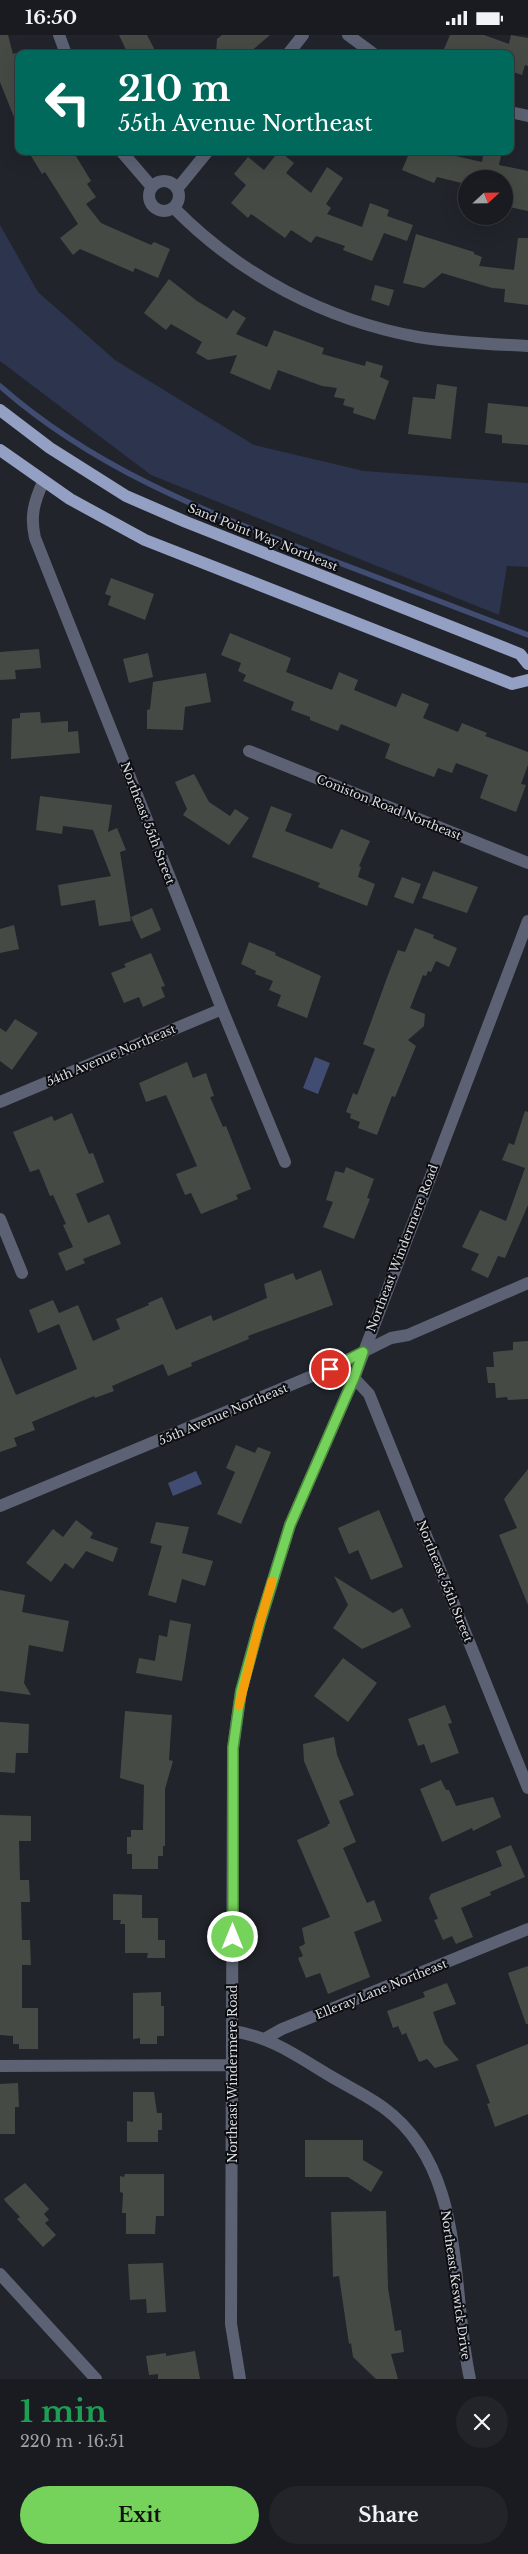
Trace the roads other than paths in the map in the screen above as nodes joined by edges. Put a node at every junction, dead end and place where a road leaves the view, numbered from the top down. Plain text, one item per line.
1 (59, 35) edge
2 (303, 35) edge
3 (348, 35) edge
4 (65, 50) edge
5 (291, 50) edge
6 (369, 50) edge
7 (514, 113) edge
8 (528, 116) edge
9 (124, 155) edge
10 (205, 155) edge
11 (152, 187) junction
12 (177, 189) junction
13 (174, 208) junction
14 (528, 346) edge
15 (0, 410) edge
16 (0, 450) edge
17 (43, 482) junction
18 (528, 664) edge
19 (528, 680) edge
20 (249, 751) dead end
21 (528, 863) edge
22 (528, 921) edge
23 (222, 1009) junction
24 (0, 1102) edge
25 (285, 1162) dead end
26 (0, 1219) edge
27 (22, 1273) dead end
28 (528, 1283) edge
29 (363, 1352) junction
30 (354, 1378) junction
31 (0, 1506) edge
32 (528, 1787) edge
33 (528, 1929) edge
34 (233, 2031) junction
35 (266, 2038) junction
36 (232, 2065) junction
37 (0, 2066) edge
38 (0, 2274) edge
39 (96, 2379) edge
40 (240, 2379) edge
41 (470, 2379) edge

1 - 4 street
2 - 5 street
3 - 6 street
7 - 8 street
9 - 11 street
10 - 12 street
11 - 12 street
11 - 13 street
12 - 13 street
13 - 14 street
15 - 18 main road, Sand Point Way Northeast
16 - 17 main road
17 - 19 main road
17 - 23 street, Northeast 55th Street
20 - 21 street, Coniston Road Northeast
22 - 29 street, Northeast Windermere Road
23 - 24 street, 54th Avenue Northeast
23 - 25 street, Northeast 55th Street
26 - 27 street
28 - 29 street, 55th Avenue Northeast
29 - 30 street, Northeast Windermere Road
29 - 31 street, 55th Avenue Northeast
30 - 32 street, Northeast 55th Street
30 - 34 street, Northeast Windermere Road
33 - 35 street, Elleray Lane Northeast
34 - 35 street
34 - 36 street, Northeast Windermere Road
35 - 41 street, Northeast Keswick Drive
36 - 37 street
36 - 40 street, Northeast Windermere Road
38 - 39 street

